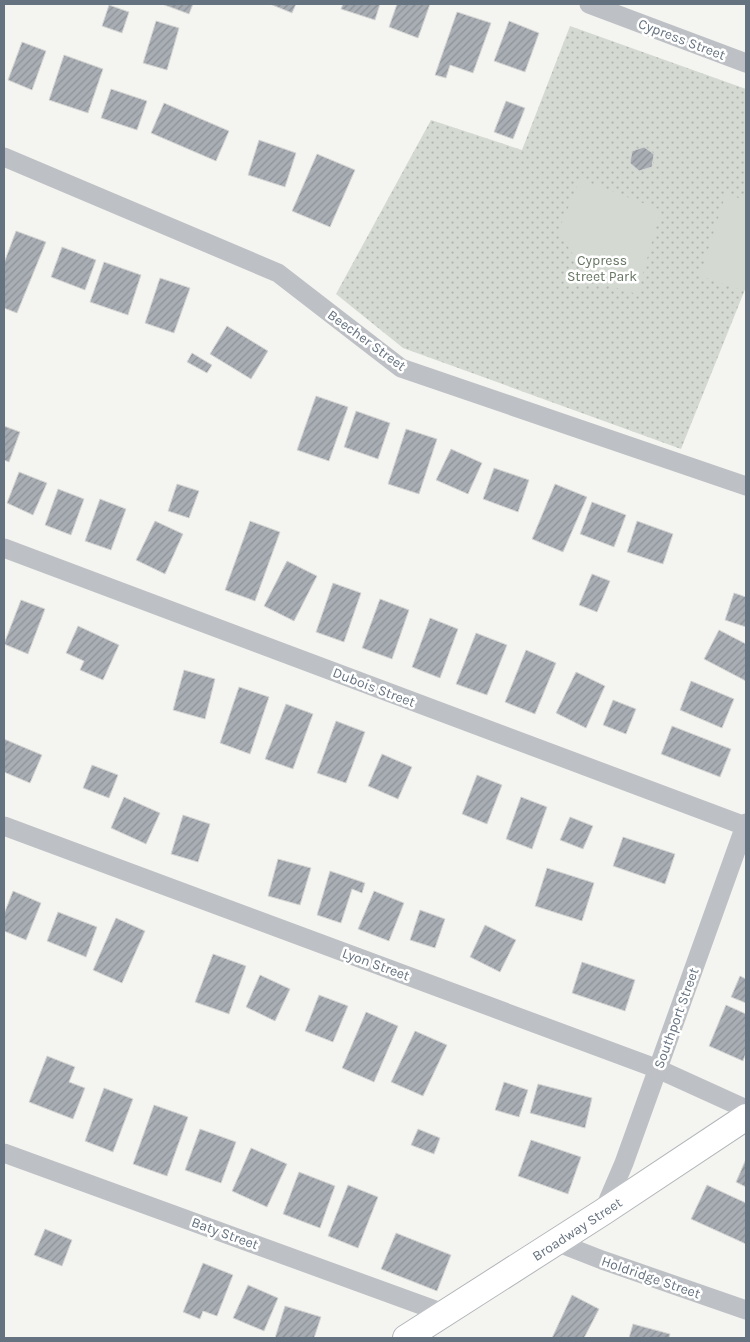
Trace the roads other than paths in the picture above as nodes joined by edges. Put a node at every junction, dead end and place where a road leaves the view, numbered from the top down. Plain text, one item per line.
1 (589, 4) edge
2 (746, 63) edge
3 (4, 157) edge
4 (746, 486) edge
5 (4, 548) edge
6 (746, 824) edge
7 (4, 826) edge
8 (658, 1068) junction
9 (746, 1109) edge
10 (746, 1117) edge
11 (4, 1153) edge
12 (604, 1212) junction
13 (556, 1242) junction
14 (746, 1310) edge
15 (446, 1314) junction
16 (406, 1338) edge

1 - 2 street, Cypress Street
3 - 4 street, Beecher Street
5 - 6 street, Dubois Street
6 - 8 street, Southport Street
7 - 8 street, Lyon Street
8 - 9 street, Lyon Street
8 - 12 street, Southport Street
10 - 12 street, Broadway Street
11 - 15 street, Baty Street
12 - 13 street, Broadway Street
13 - 14 street, Holdridge Street
13 - 15 street, Broadway Street
15 - 16 street, Broadway Street

